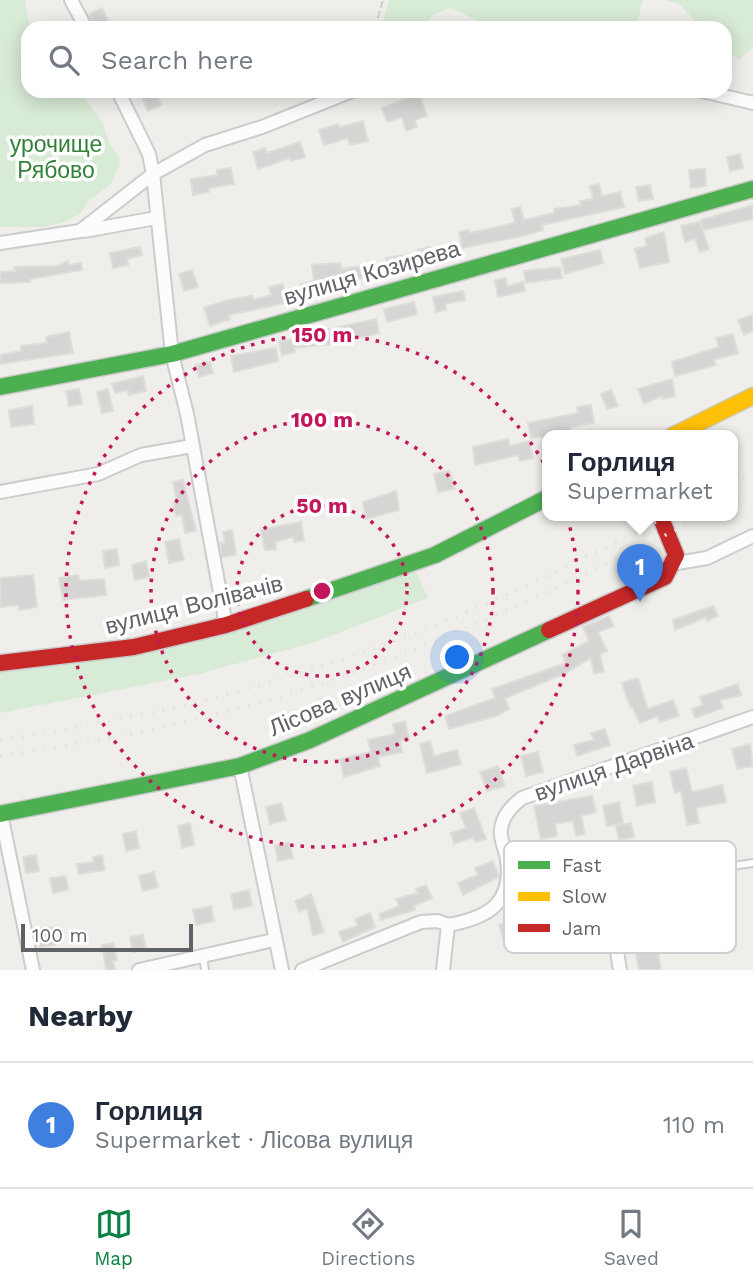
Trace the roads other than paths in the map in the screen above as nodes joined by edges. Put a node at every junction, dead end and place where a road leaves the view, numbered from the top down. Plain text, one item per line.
1 (71, 0) edge
2 (82, 21) edge
3 (121, 98) edge
4 (334, 98) edge
5 (732, 98) edge
6 (753, 103) edge
7 (153, 174) junction
8 (753, 189) edge
9 (156, 218) junction
10 (80, 231) junction
11 (0, 243) edge
12 (172, 354) junction
13 (0, 387) edge
14 (753, 396) edge
15 (684, 430) edge
16 (192, 446) junction
17 (0, 492) edge
18 (542, 501) edge
19 (662, 521) edge
20 (753, 536) edge
21 (677, 563) junction
22 (226, 625) junction
23 (0, 663) edge
24 (753, 718) edge
25 (240, 766) junction
26 (1, 814) edge
27 (504, 848) edge
28 (504, 896) edge
29 (448, 925) junction
30 (274, 940) junction
31 (202, 955) junction
32 (33, 970) edge
33 (139, 970) edge
34 (205, 970) edge
35 (282, 970) edge
36 (302, 970) edge
37 (443, 970) edge

1 - 2 street
3 - 7 street
4 - 7 street
5 - 6 street
7 - 9 street
7 - 10 street
8 - 12 street, вулиця Козирева
9 - 10 street
9 - 12 street
10 - 11 street
12 - 13 street, вулиця Козирева
12 - 16 street
14 - 15 street
16 - 17 street
16 - 22 street
18 - 22 street, вулиця Волівачів
19 - 21 street
20 - 21 street, Лісова вулиця
21 - 25 street, Лісова вулиця
22 - 23 street, вулиця Волівачів
24 - 27 street, вулиця Дарвіна
25 - 26 street, Лісова вулиця
25 - 30 street
26 - 32 street
28 - 29 street
29 - 36 street
29 - 37 street
30 - 31 street
30 - 35 street
31 - 33 street
31 - 34 lane

